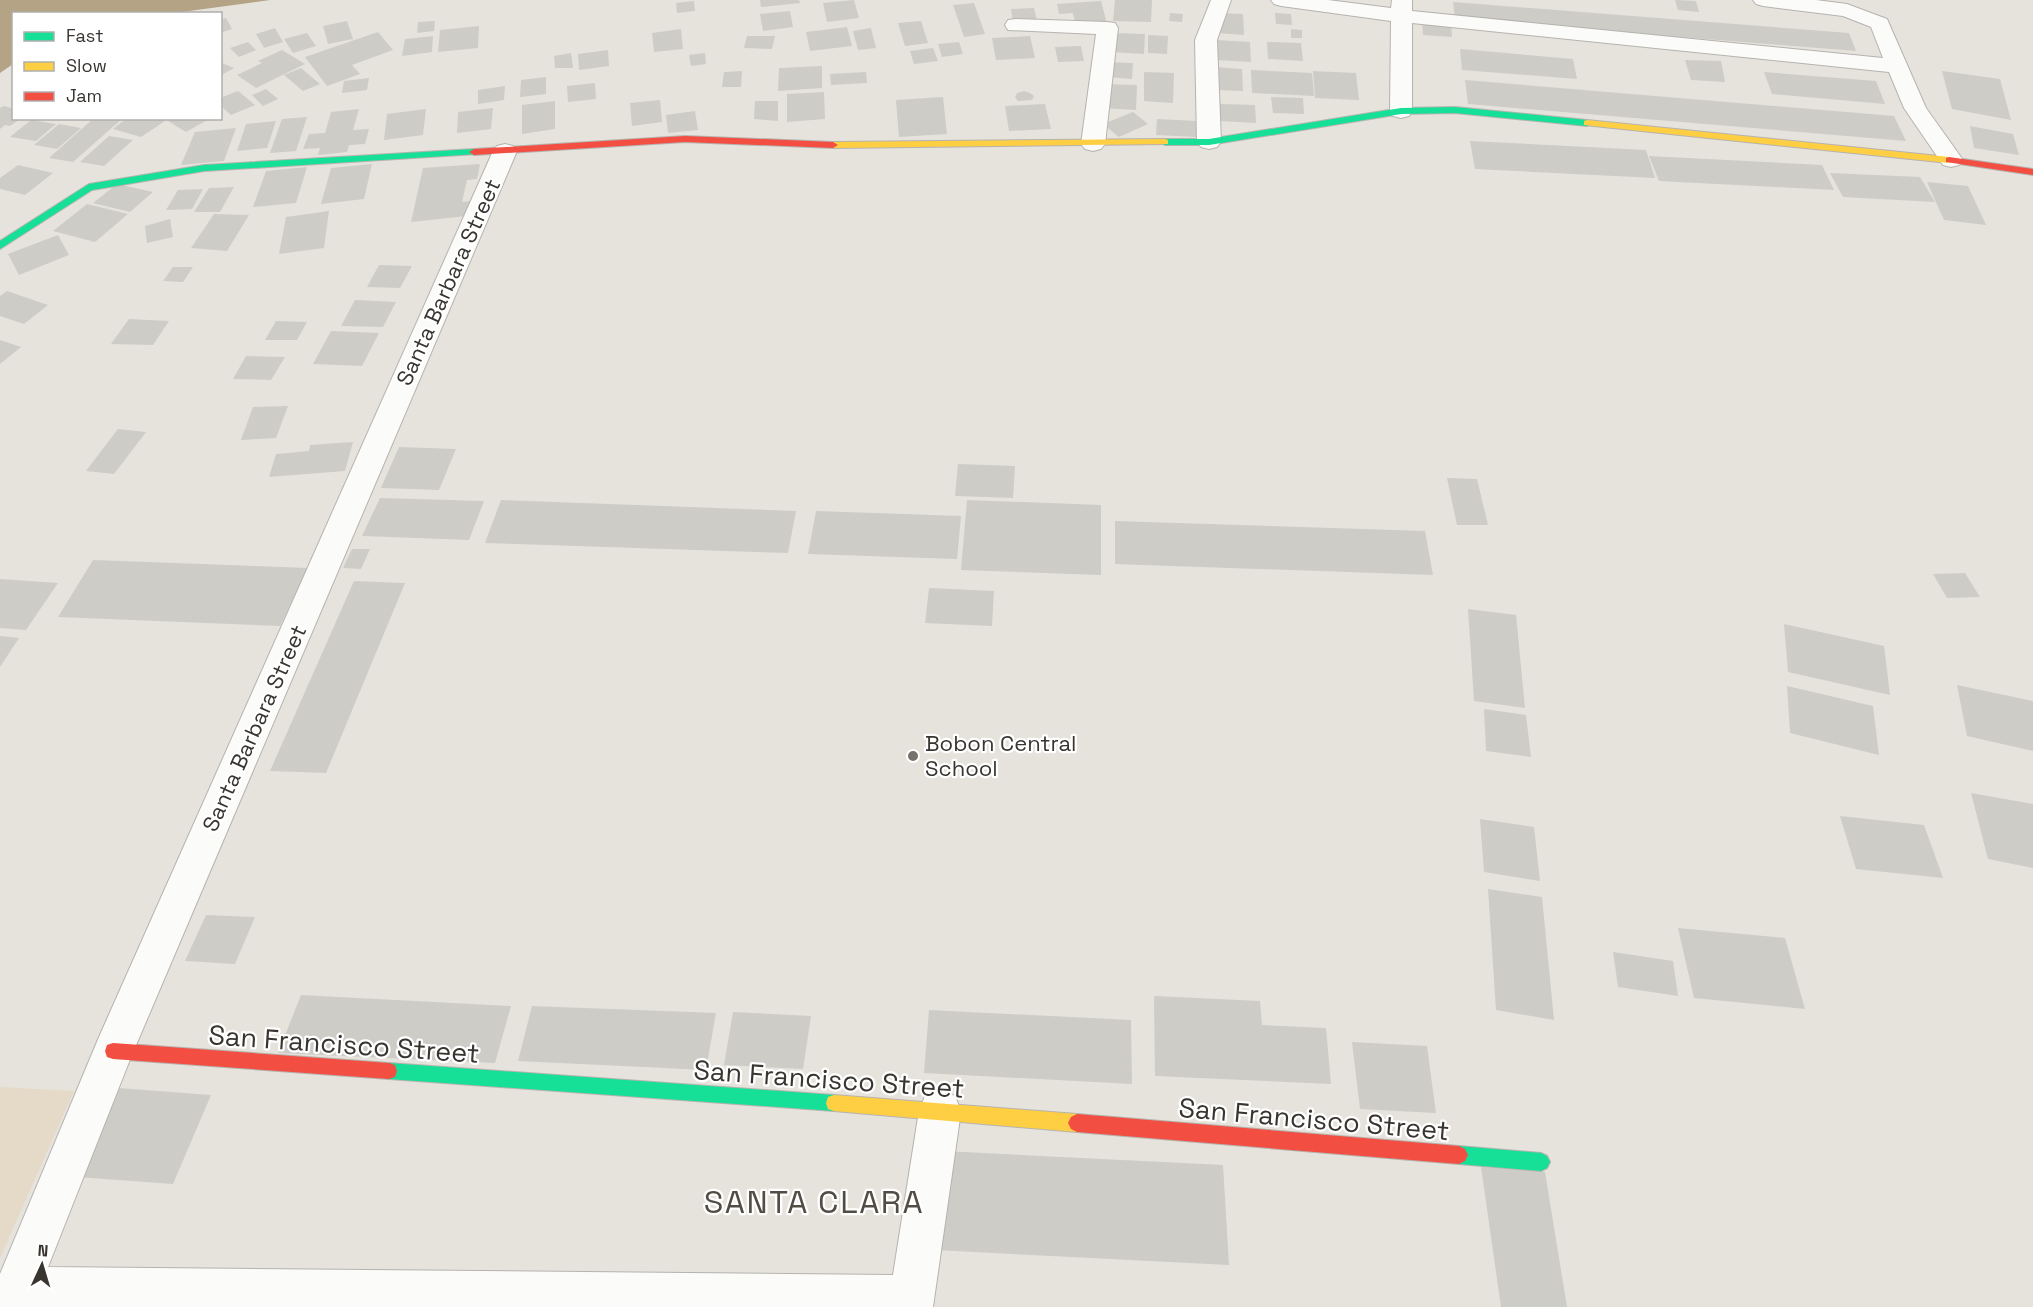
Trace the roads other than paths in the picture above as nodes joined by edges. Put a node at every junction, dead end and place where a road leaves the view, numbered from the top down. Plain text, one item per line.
1 (1221, 0) edge
2 (1281, 0) edge
3 (1763, 0) edge
4 (1401, 8) edge
5 (1016, 26) dead end
6 (1899, 66) junction
7 (1401, 111) junction
8 (1209, 142) junction
9 (1093, 144) junction
10 (505, 151) junction
11 (1951, 160) junction
12 (2033, 172) edge
13 (0, 246) edge
14 (113, 1051) junction
15 (940, 1111) junction
16 (1541, 1162) dead end
17 (13, 1298) edge
18 (911, 1302) edge

1 - 8 street
2 - 4 street
3 - 6 street
4 - 6 street
4 - 7 street
5 - 9 street
6 - 11 street
7 - 8 street
7 - 11 street
8 - 9 street
9 - 10 street
10 - 13 street
10 - 14 street, Santa Barbara Street
11 - 12 street
14 - 15 street, San Francisco Street
14 - 17 street, Santa Barbara Street
15 - 16 street, San Francisco Street
15 - 18 street
17 - 18 street

